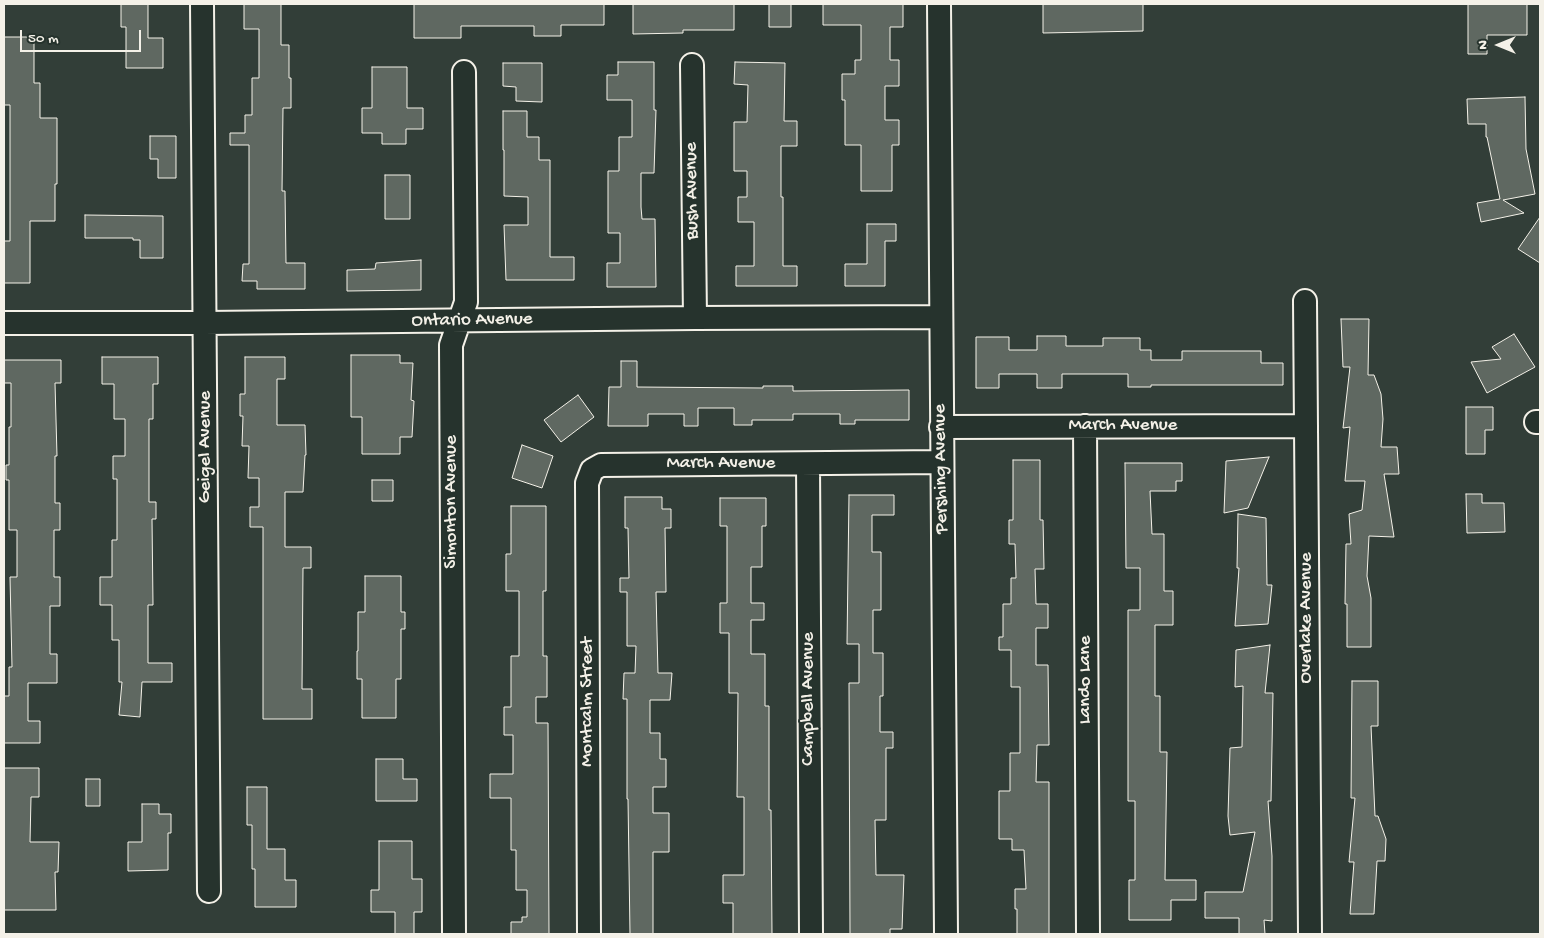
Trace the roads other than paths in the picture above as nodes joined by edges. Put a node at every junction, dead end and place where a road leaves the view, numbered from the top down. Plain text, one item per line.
1 (202, 4) edge
2 (939, 4) edge
3 (692, 65) dead end
4 (464, 72) dead end
5 (1305, 301) dead end
6 (940, 317) junction
7 (695, 318) junction
8 (459, 322) junction
9 (4, 323) edge
10 (205, 323) junction
11 (1085, 426) junction
12 (1306, 426) junction
13 (941, 427) junction
14 (942, 462) junction
15 (808, 464) junction
16 (592, 470) joint
17 (209, 891) dead end
18 (454, 934) edge
19 (589, 934) edge
20 (811, 934) edge
21 (946, 934) edge
22 (1088, 934) edge
23 (1310, 934) edge

1 - 10 street, Geigel Avenue
2 - 6 street, Pershing Avenue
3 - 7 street, Bush Avenue
4 - 8 street, Simonton Avenue
5 - 12 street, Overlake Avenue
6 - 7 street, Ontario Avenue
6 - 13 street, Pershing Avenue
7 - 8 street, Ontario Avenue
8 - 10 street, Ontario Avenue
8 - 18 street, Simonton Avenue
9 - 10 street, Ontario Avenue
10 - 17 street, Geigel Avenue
11 - 12 street, March Avenue
11 - 13 street, March Avenue
11 - 22 street, Lando Lane
12 - 23 street, Overlake Avenue
13 - 14 street, Pershing Avenue
14 - 15 street, March Avenue
14 - 21 street, Pershing Avenue
15 - 16 street, March Avenue
15 - 20 street, Campbell Avenue
16 - 19 street, Montcalm Street

